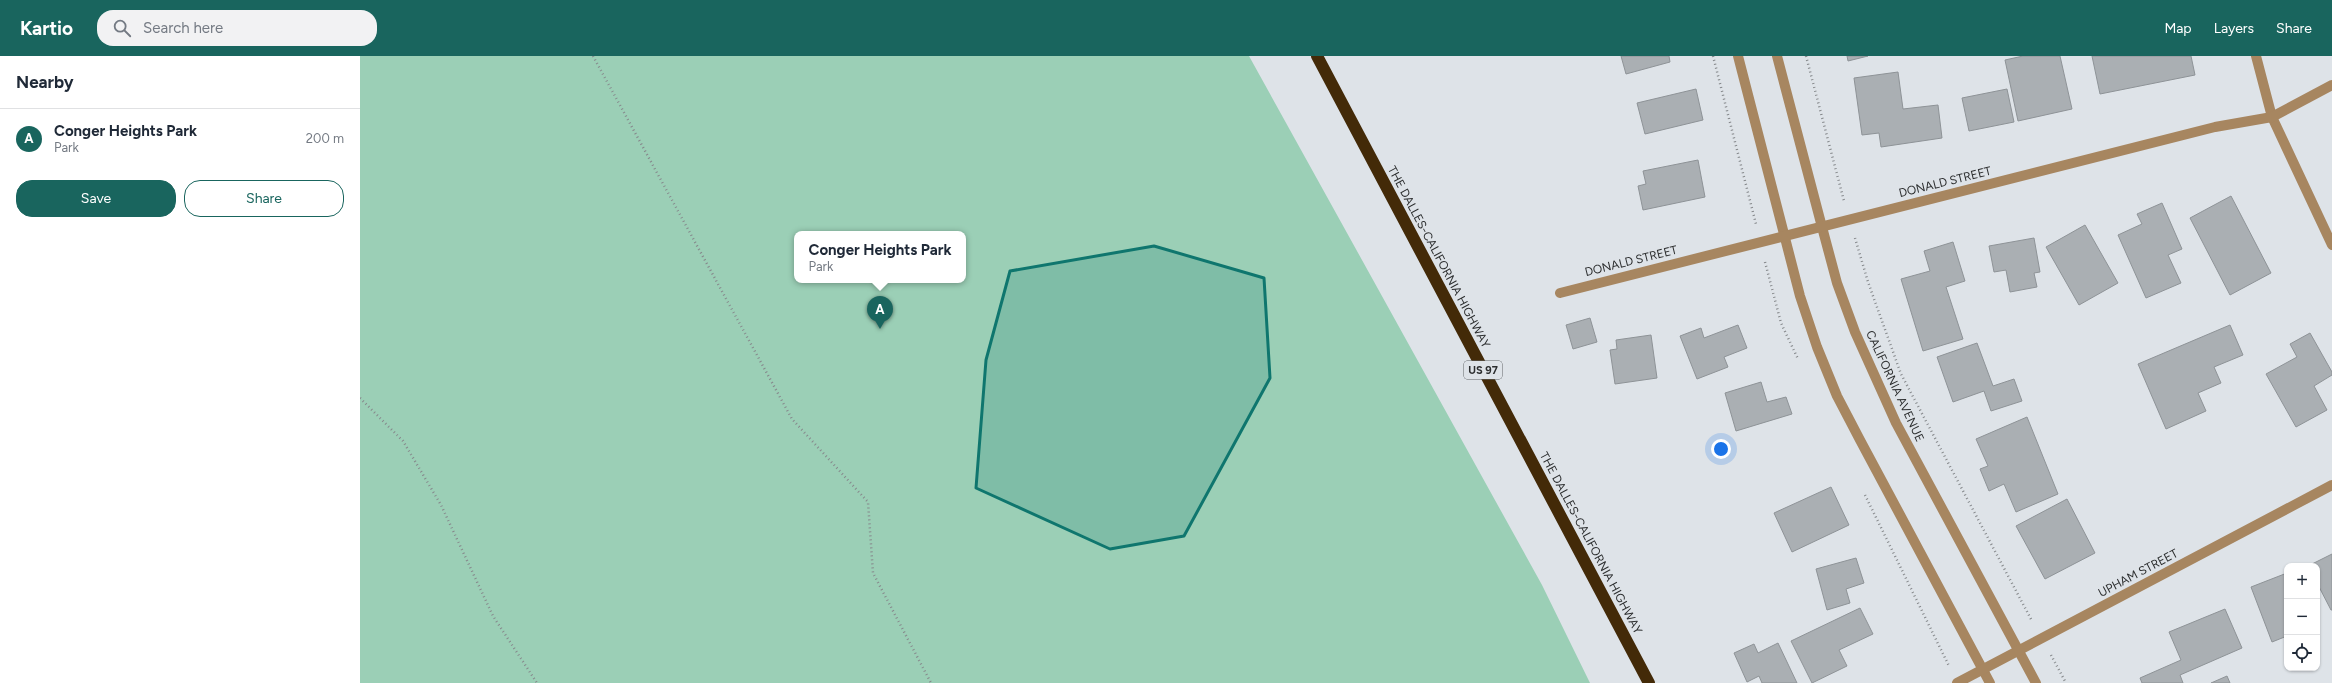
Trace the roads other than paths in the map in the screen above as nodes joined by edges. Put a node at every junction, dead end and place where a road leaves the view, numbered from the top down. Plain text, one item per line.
1 (1317, 56) edge
2 (1738, 56) edge
3 (1777, 56) edge
4 (2256, 56) edge
5 (2332, 86) edge
6 (2272, 117) junction
7 (1822, 227) junction
8 (1785, 236) junction
9 (2332, 245) edge
10 (1560, 293) dead end
11 (2332, 485) edge
12 (2018, 650) junction
13 (1982, 669) junction
14 (1649, 683) edge
15 (1957, 683) edge
16 (1990, 683) edge
17 (2036, 683) edge

1 - 14 highway, THE DALLES-CALIFORNIA HIGHWAY / US 97
2 - 8 street
3 - 7 street, CALIFORNIA AVENUE
4 - 6 street
5 - 6 street, DONALD STREET
6 - 7 street, DONALD STREET
6 - 9 street
7 - 8 street, DONALD STREET
7 - 12 street, CALIFORNIA AVENUE
8 - 10 street, DONALD STREET
8 - 13 street
11 - 12 street, UPHAM STREET
12 - 13 street, UPHAM STREET
12 - 17 street, CALIFORNIA AVENUE
13 - 15 street, UPHAM STREET
13 - 16 street

